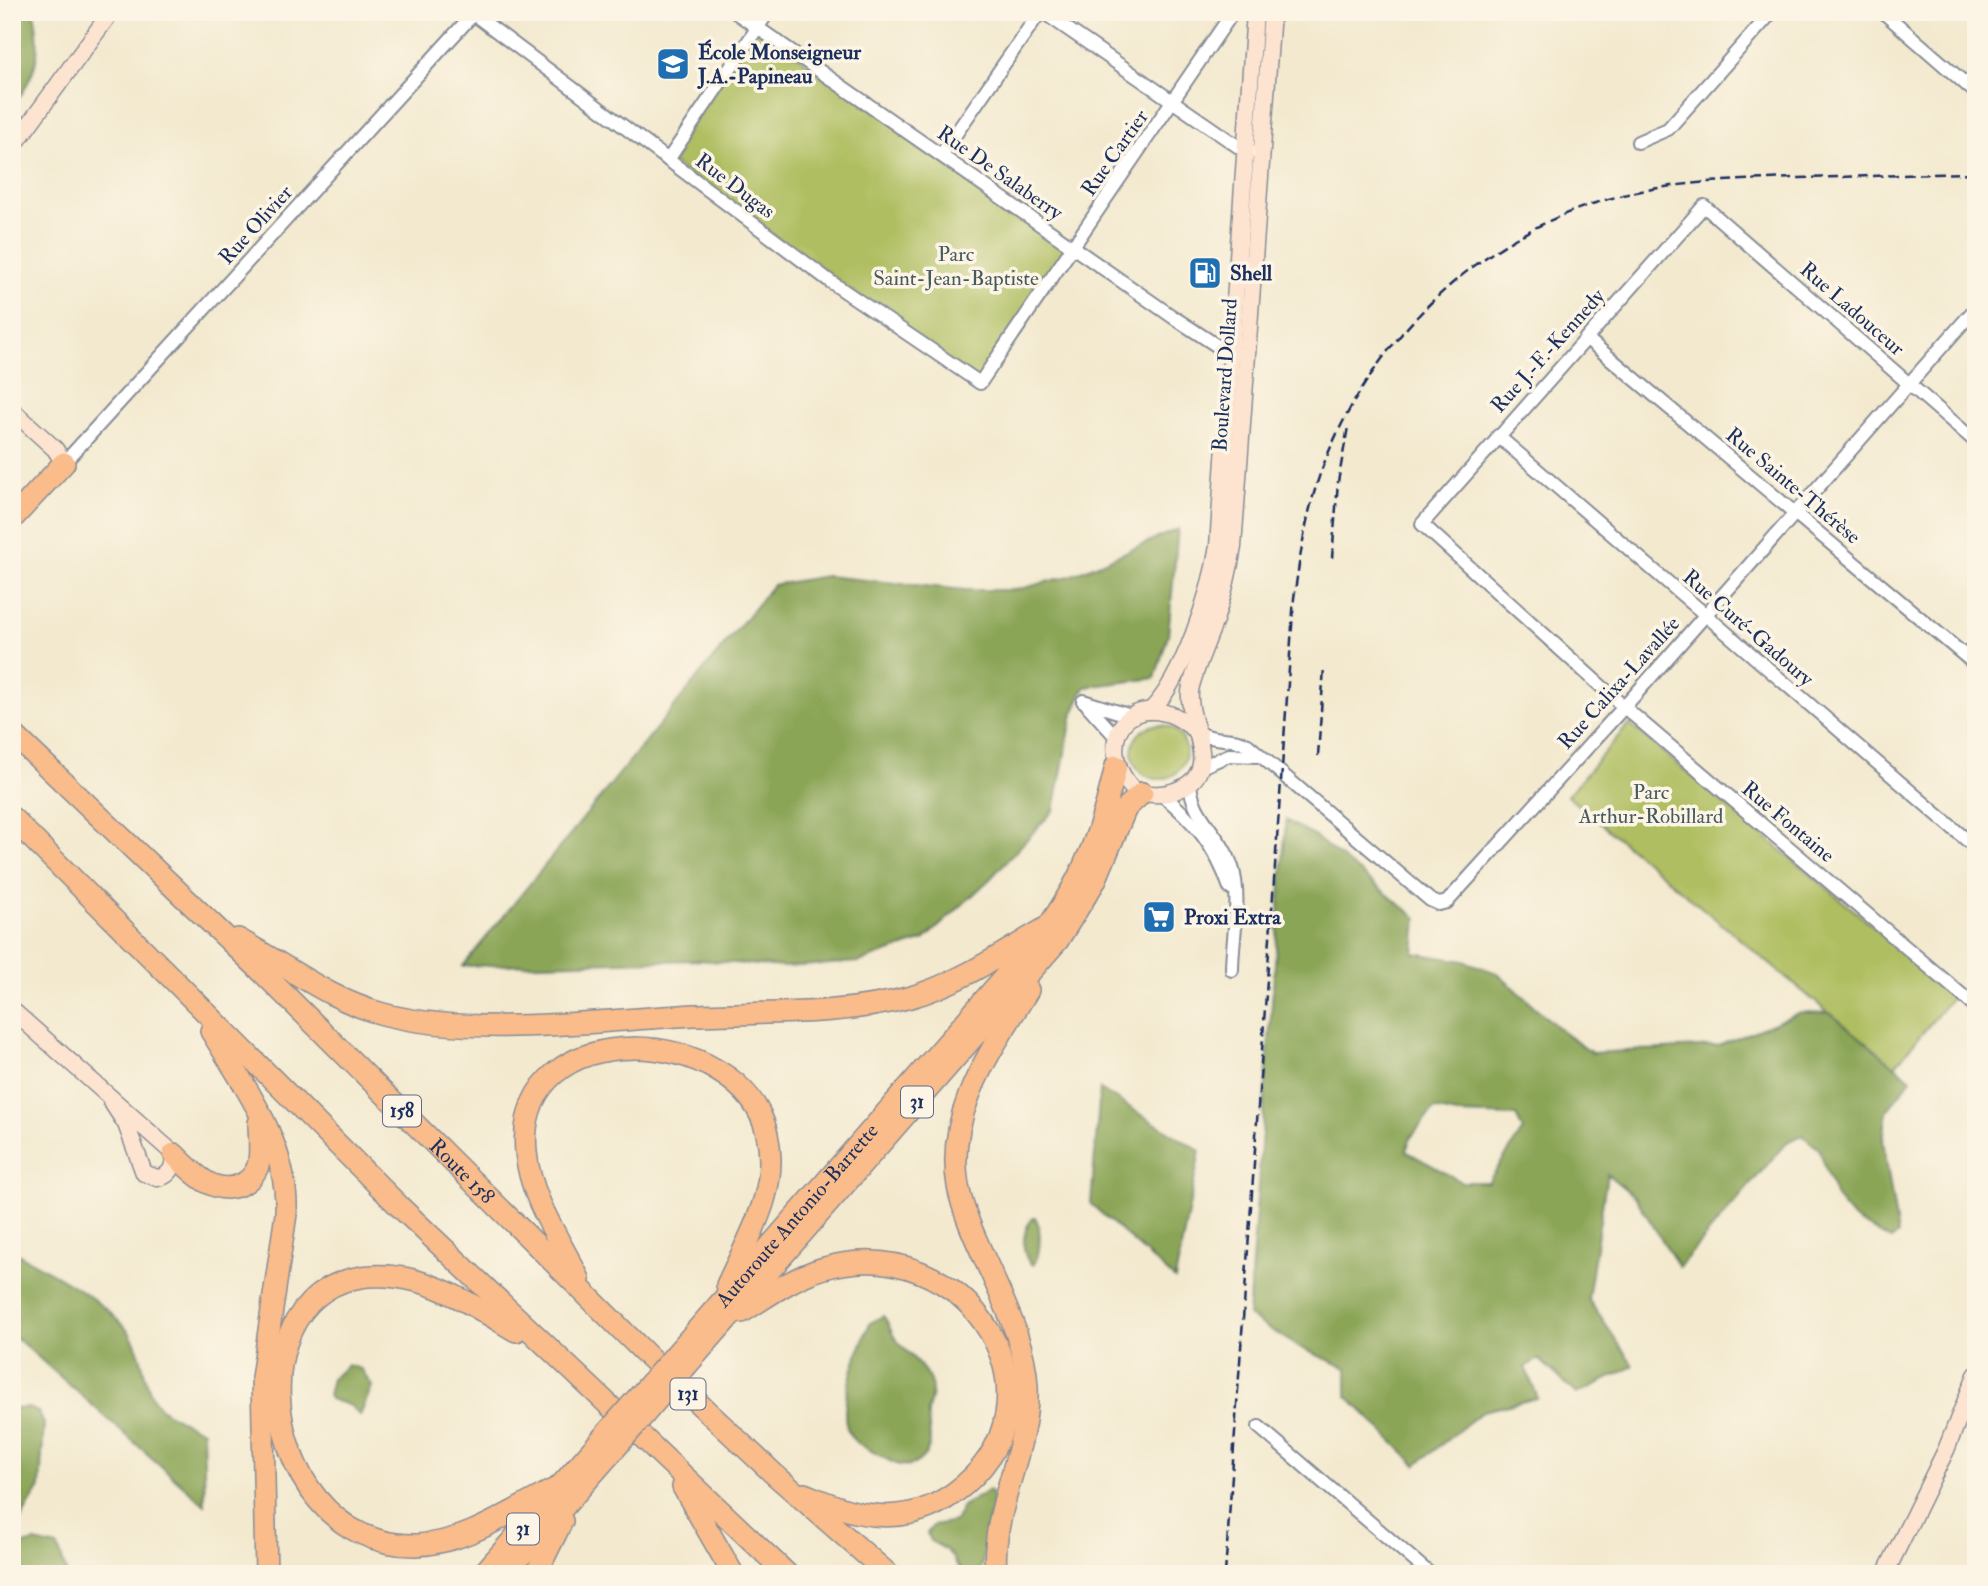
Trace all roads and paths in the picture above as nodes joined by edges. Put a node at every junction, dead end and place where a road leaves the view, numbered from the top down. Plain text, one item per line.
1 (111, 12) edge
2 (735, 12) edge
3 (768, 12) edge
4 (1042, 12) edge
5 (1233, 12) edge
6 (1255, 12) edge
7 (1272, 12) edge
8 (1772, 12) edge
9 (1883, 12) edge
10 (473, 13) edge
11 (757, 28) junction
12 (1976, 74) edge
13 (1971, 88) edge
14 (1174, 102) junction
15 (1638, 142) dead end
16 (12, 148) edge
17 (1254, 153) junction
18 (941, 155) junction
19 (668, 160) junction
20 (1704, 206) joint
21 (1073, 248) junction
22 (1976, 308) edge
23 (1586, 338) junction
24 (1240, 353) junction
25 (980, 383) joint
26 (1909, 384) junction
27 (12, 410) edge
28 (12, 423) edge
29 (1498, 436) junction
30 (1976, 442) edge
31 (64, 463) junction
32 (1794, 512) junction
33 (12, 519) edge
34 (1422, 524) joint
35 (1704, 617) junction
36 (1976, 665) edge
37 (1624, 707) junction
38 (1150, 712) junction
39 (1134, 716) junction
40 (12, 733) edge
41 (1199, 733) junction
42 (1116, 737) junction
43 (1262, 757) junction
44 (1116, 766) junction
45 (1194, 775) junction
46 (1152, 793) junction
47 (16, 823) edge
48 (1976, 848) edge
49 (1235, 906) junction
50 (215, 927) junction
51 (1053, 934) junction
52 (1232, 970) dead end
53 (194, 1003) junction
54 (1976, 1007) edge
55 (12, 1010) edge
56 (111, 1101) junction
57 (259, 1114) junction
58 (174, 1154) junction
59 (588, 1296) junction
60 (719, 1316) junction
61 (548, 1350) junction
62 (1976, 1375) edge
63 (1259, 1427) dead end
64 (672, 1467) junction
65 (571, 1486) junction
66 (791, 1489) junction
67 (266, 1574) edge
68 (483, 1574) edge
69 (505, 1574) edge
70 (536, 1574) edge
71 (733, 1574) edge
72 (787, 1574) edge
73 (888, 1574) edge
74 (996, 1574) edge
75 (1430, 1574) edge
76 (1885, 1574) edge

1 - 16 main road
2 - 11 street, Rue De Salaberry
3 - 11 street
4 - 14 street
4 - 18 street
5 - 14 street, Rue Cartier
6 - 17 main road, Boulevard Dollard
7 - 17 main road, Boulevard Dollard
8 - 15 street
9 - 13 street
10 - 19 street, Rue Dugas
10 - 31 street, Rue Olivier
11 - 18 street, Rue De Salaberry
11 - 19 street
12 - 13 street
14 - 17 street
14 - 21 street, Rue Cartier
17 - 24 main road, Boulevard Dollard
18 - 21 street, Rue De Salaberry
19 - 25 street, Rue Dugas
20 - 23 street, Rue J.-F.-Kennedy
20 - 26 street, Rue Ladouceur
21 - 24 street, Rue De Salaberry
21 - 25 street, Rue Cartier
22 - 26 street, Rue Calixa-Lavallée
23 - 29 street, Rue J.-F.-Kennedy
23 - 32 street, Rue Sainte-Thérèse
24 - 38 main road, Boulevard Dollard
24 - 41 main road, Boulevard Dollard
26 - 30 street, Rue Ladouceur
26 - 32 street, Rue Calixa-Lavallée
27 - 31 main road
28 - 31 main road
29 - 34 street, Rue J.-F.-Kennedy
29 - 35 street, Rue Curé-Gadoury
31 - 33 highway
32 - 35 street, Rue Calixa-Lavallée
32 - 36 street, Rue Sainte-Thérèse
34 - 37 street, Rue Fontaine
35 - 37 street, Rue Calixa-Lavallée
35 - 48 street, Rue Curé-Gadoury
37 - 43 street, Rue Calixa-Lavallée
37 - 54 street, Rue Fontaine
38 - 39 main road
38 - 41 main road
39 - 42 main road
39 - 42 street
40 - 50 highway, Route 158 / 158
41 - 43 street, Rue Calixa-Lavallée
41 - 45 main road
42 - 44 main road
43 - 45 street
44 - 46 main road
44 - 51 highway, Autoroute Antonio-Barrette / 31
45 - 46 main road
45 - 49 street
46 - 49 street
46 - 51 highway, Autoroute Antonio-Barrette / 31
47 - 53 highway
49 - 52 street
50 - 51 highway
50 - 59 highway, Route 158 / 158
51 - 60 highway, Autoroute Antonio-Barrette / 31
51 - 74 highway
53 - 57 highway
53 - 61 highway
55 - 56 main road
56 - 58 main road
56 - 58 main road
57 - 58 highway
57 - 67 highway
59 - 60 highway
59 - 66 highway, Route 158 / 131
60 - 65 highway, Autoroute Antonio-Barrette / 31, bridge
60 - 66 highway
61 - 64 highway
61 - 65 highway
62 - 76 main road
63 - 75 street
64 - 71 highway
64 - 72 highway
65 - 68 highway, Autoroute Antonio-Barrette / 31
65 - 69 highway, Autoroute Antonio-Barrette / 31
65 - 70 highway
66 - 73 highway, Route 158 / 131

